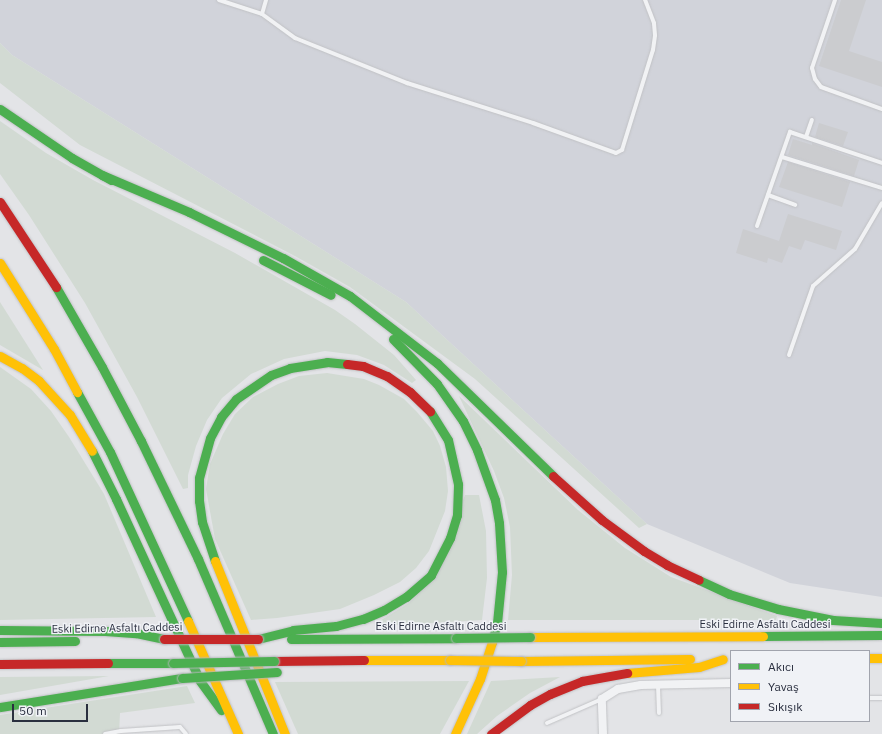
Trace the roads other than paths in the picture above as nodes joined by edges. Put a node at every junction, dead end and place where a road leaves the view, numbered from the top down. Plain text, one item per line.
1 (219, 0) edge
2 (266, 0) edge
3 (645, 0) edge
4 (835, 0) edge
5 (262, 14) junction
6 (0, 109) edge
7 (882, 109) edge
8 (812, 120) dead end
9 (806, 137) junction
10 (782, 157) junction
11 (882, 163) edge
12 (102, 175) junction
13 (882, 188) edge
14 (768, 195) junction
15 (0, 202) edge
16 (882, 203) edge
17 (794, 205) dead end
18 (757, 226) dead end
19 (0, 263) edge
20 (789, 355) dead end
21 (0, 356) edge
22 (882, 623) edge
23 (0, 630) edge
24 (882, 635) edge
25 (164, 639) junction
26 (258, 639) junction
27 (0, 642) edge
28 (870, 658) edge
29 (882, 658) edge
30 (727, 659) edge
31 (364, 661) junction
32 (0, 664) edge
33 (304, 670) dead end
34 (280, 672) dead end
35 (730, 683) edge
36 (658, 684) junction
37 (870, 698) edge
38 (882, 698) edge
39 (602, 699) junction
40 (0, 707) edge
41 (659, 714) dead end
42 (547, 723) dead end
43 (237, 732) edge
44 (105, 734) edge
45 (186, 734) edge
46 (273, 734) edge
47 (284, 734) edge
48 (455, 734) edge
49 (491, 734) edge
50 (603, 734) edge

1 - 5 lane
2 - 5 lane
3 - 5 lane
4 - 7 lane
6 - 12 highway
8 - 9 lane
9 - 10 lane
9 - 11 lane
10 - 13 lane
10 - 14 lane
12 - 22 highway
12 - 48 highway
14 - 17 lane
14 - 18 lane
15 - 46 highway
16 - 20 lane
19 - 43 highway
21 - 43 highway
23 - 25 highway
24 - 26 highway, Eski Edirne Asfaltı Caddesi, bridge
25 - 26 highway, Eski Edirne Asfaltı Caddesi, bridge
25 - 27 highway, Eski Edirne Asfaltı Caddesi
26 - 47 highway
28 - 29 highway
30 - 31 highway, bridge
30 - 49 highway
31 - 32 highway, bridge
31 - 33 highway
34 - 40 highway, bridge
35 - 36 street
36 - 39 street
36 - 41 lane
37 - 38 lane
39 - 42 lane
39 - 50 street
44 - 45 lane

